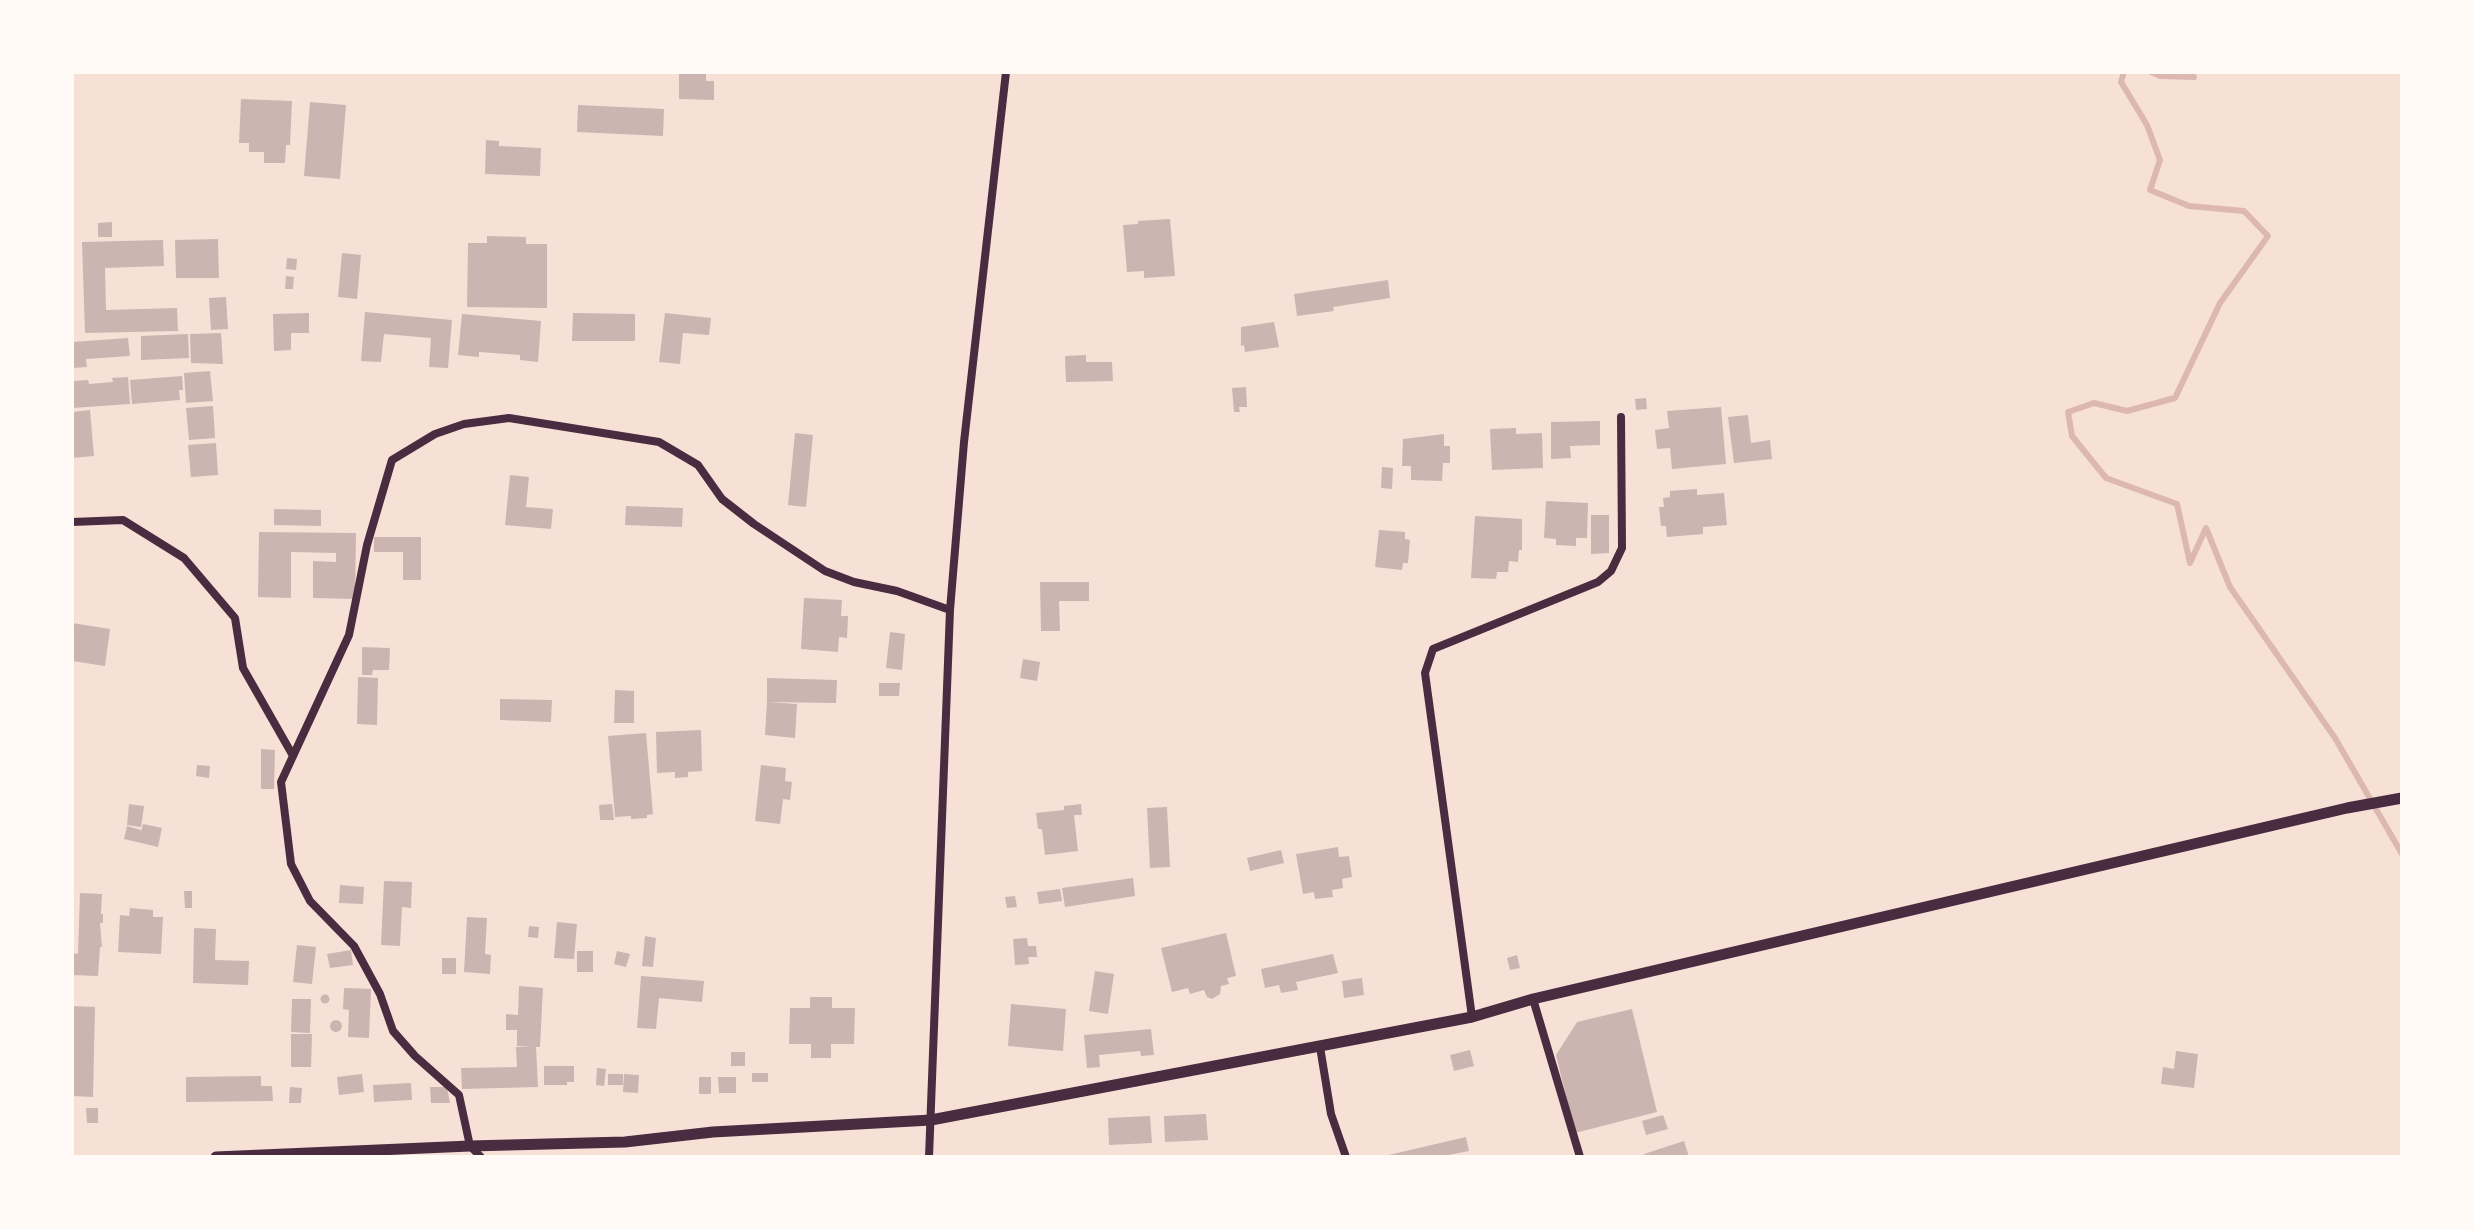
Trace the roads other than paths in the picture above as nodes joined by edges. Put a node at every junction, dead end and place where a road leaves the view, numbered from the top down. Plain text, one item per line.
1 (1006, 72) edge
2 (1621, 417) dead end
3 (72, 522) edge
4 (950, 610) junction
5 (292, 754) junction
6 (2402, 798) edge
7 (1533, 999) junction
8 (1472, 1017) junction
9 (1320, 1047) junction
10 (931, 1120) junction
11 (470, 1146) junction
12 (262, 1156) edge
13 (1344, 1156) edge
14 (216, 1157) edge
15 (481, 1157) edge
16 (929, 1157) edge
17 (1580, 1157) edge

1 - 4 street
2 - 8 street
3 - 5 street
4 - 5 street
4 - 10 street
5 - 11 street
6 - 7 street
7 - 8 street
7 - 17 street
8 - 9 street
9 - 10 street
9 - 13 street
10 - 11 street
10 - 16 street
11 - 12 street
11 - 15 street
12 - 14 street

